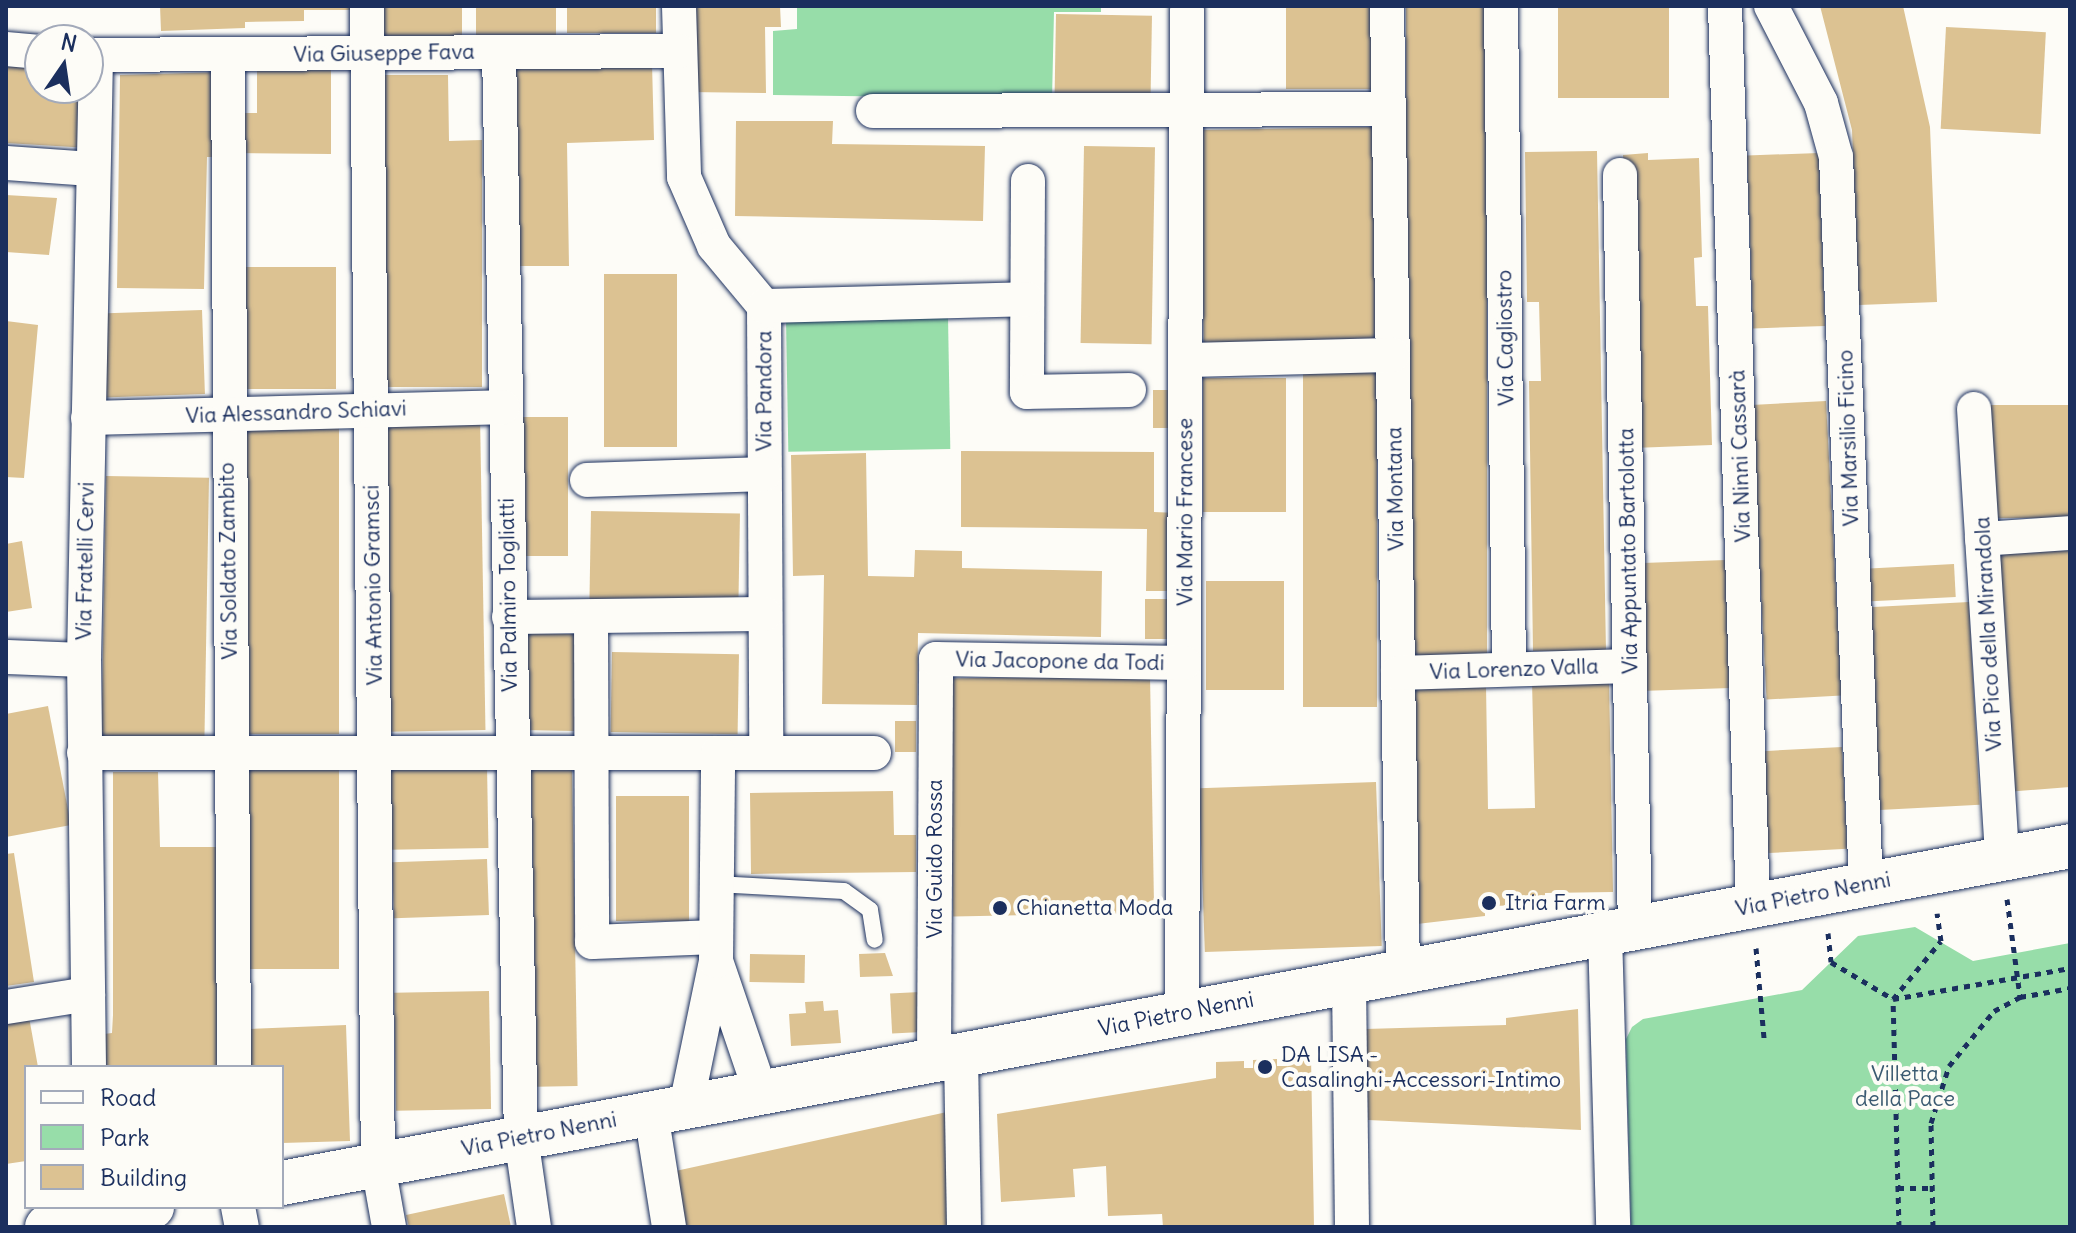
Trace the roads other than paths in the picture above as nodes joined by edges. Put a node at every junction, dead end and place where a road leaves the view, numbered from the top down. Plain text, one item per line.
1 (367, 6) edge
2 (679, 6) edge
3 (1387, 6) edge
4 (1501, 6) edge
5 (1725, 6) edge
6 (1771, 6) edge
7 (1187, 10) dead end
8 (679, 51) junction
9 (499, 52) junction
10 (368, 53) junction
11 (228, 54) junction
12 (104, 56) edge
13 (92, 104) edge
14 (1389, 109) junction
15 (1187, 110) junction
16 (873, 111) dead end
17 (6, 163) edge
18 (92, 169) junction
19 (1620, 175) dead end
20 (1028, 181) dead end
21 (1027, 299) junction
22 (764, 306) junction
23 (1393, 355) junction
24 (1186, 360) junction
25 (1129, 390) dead end
26 (503, 407) junction
27 (1974, 409) dead end
28 (371, 410) junction
29 (227, 414) junction
30 (88, 418) junction
31 (764, 474) junction
32 (587, 480) dead end
33 (2070, 533) edge
34 (1982, 539) junction
35 (765, 614) junction
36 (509, 617) junction
37 (591, 617) junction
38 (6, 657) edge
39 (936, 659) joint
40 (84, 660) junction
41 (1184, 663) junction
42 (1630, 666) junction
43 (1509, 669) junction
44 (1398, 673) junction
45 (231, 752) junction
46 (84, 753) junction
47 (374, 753) junction
48 (512, 753) junction
49 (592, 753) junction
50 (718, 753) junction
51 (766, 753) junction
52 (874, 753) dead end
53 (2070, 846) edge
54 (2002, 859) junction
55 (716, 884) junction
56 (1866, 884) junction
57 (1753, 906) junction
58 (1620, 930) junction
59 (875, 940) dead end
60 (716, 949) junction
61 (1403, 971) junction
62 (1349, 982) junction
63 (88, 994) junction
64 (6, 1007) edge
65 (1182, 1013) junction
66 (948, 1057) junction
67 (89, 1065) edge
68 (234, 1065) edge
69 (761, 1093) junction
70 (668, 1110) junction
71 (521, 1137) junction
72 (378, 1165) junction
73 (284, 1183) edge
74 (140, 1209) edge
75 (93, 1217) edge
76 (47, 1227) edge
77 (389, 1227) edge
78 (534, 1227) edge
79 (669, 1227) edge
80 (964, 1227) edge
81 (1352, 1227) edge
82 (1613, 1227) edge

1 - 10 street, Via Antonio Gramsci
2 - 8 street, Via Pandora
3 - 14 street, Via Montana
4 - 43 street, Via Cagliostro
5 - 57 street, Via Ninni Cassarà
6 - 56 street, Via Marsilio Ficino
7 - 15 street, Via Mario Francese
8 - 9 street, Via Giuseppe Fava
8 - 22 street, Via Pandora
9 - 10 street, Via Giuseppe Fava
9 - 26 street, Via Palmiro Togliatti
10 - 11 street, Via Giuseppe Fava
10 - 28 street, Via Antonio Gramsci
11 - 12 street, Via Giuseppe Fava
11 - 29 street, Via Soldato Zambito
13 - 18 street, Via Fratelli Cervi
14 - 15 street
14 - 23 street, Via Montana
15 - 16 street
15 - 24 street, Via Mario Francese
17 - 18 street
18 - 30 street, Via Fratelli Cervi
19 - 42 street, Via Appuntato Bartolotta
20 - 21 street
21 - 22 street
21 - 25 street
22 - 31 street, Via Pandora
23 - 24 street
23 - 44 street, Via Montana
24 - 41 street, Via Mario Francese
26 - 28 street, Via Alessandro Schiavi
26 - 36 street, Via Palmiro Togliatti
27 - 34 street, Via Pico della Mirandola
28 - 29 street, Via Alessandro Schiavi
28 - 47 street, Via Antonio Gramsci
29 - 30 street, Via Alessandro Schiavi
29 - 45 street, Via Soldato Zambito
30 - 40 street, Via Fratelli Cervi
31 - 32 street
31 - 35 street, Via Pandora
33 - 34 street
34 - 54 street, Via Pico della Mirandola
35 - 37 street
35 - 51 street, Via Pandora
36 - 37 street
36 - 48 street, Via Palmiro Togliatti
37 - 49 street
38 - 40 street
39 - 41 street, Via Jacopone da Todi
39 - 66 street, Via Guido Rossa
40 - 46 street, Via Fratelli Cervi
41 - 65 street, Via Mario Francese
42 - 43 street, Via Lorenzo Valla
42 - 58 street, Via Appuntato Bartolotta
43 - 44 street, Via Lorenzo Valla
44 - 61 street, Via Montana
45 - 46 street
45 - 47 street
45 - 68 street, Via Soldato Zambito
46 - 63 street, Via Fratelli Cervi
47 - 48 street
47 - 72 street, Via Antonio Gramsci
48 - 49 street
48 - 71 street, Via Palmiro Togliatti
49 - 50 street
49 - 60 street
50 - 51 street
50 - 55 street
51 - 52 street
53 - 54 main road, Via Pietro Nenni
54 - 56 main road, Via Pietro Nenni
55 - 59 lane
55 - 60 street
56 - 57 main road, Via Pietro Nenni
57 - 58 main road, Via Pietro Nenni
58 - 61 main road, Via Pietro Nenni
58 - 82 street, Via Appuntato Bartolotta
60 - 69 street
60 - 70 street
61 - 62 main road, Via Pietro Nenni
62 - 65 main road, Via Pietro Nenni
62 - 81 street
63 - 64 street
63 - 67 street, Via Fratelli Cervi
65 - 66 main road, Via Pietro Nenni
66 - 69 main road, Via Pietro Nenni
66 - 80 street, Via Guido Rossa
69 - 70 main road, Via Pietro Nenni
70 - 71 main road, Via Pietro Nenni
70 - 79 street
71 - 72 main road, Via Pietro Nenni
71 - 78 street, Via Palmiro Togliatti
72 - 73 main road, Via Pietro Nenni
72 - 77 street, Via Antonio Gramsci
74 - 75 main road
75 - 76 main road

